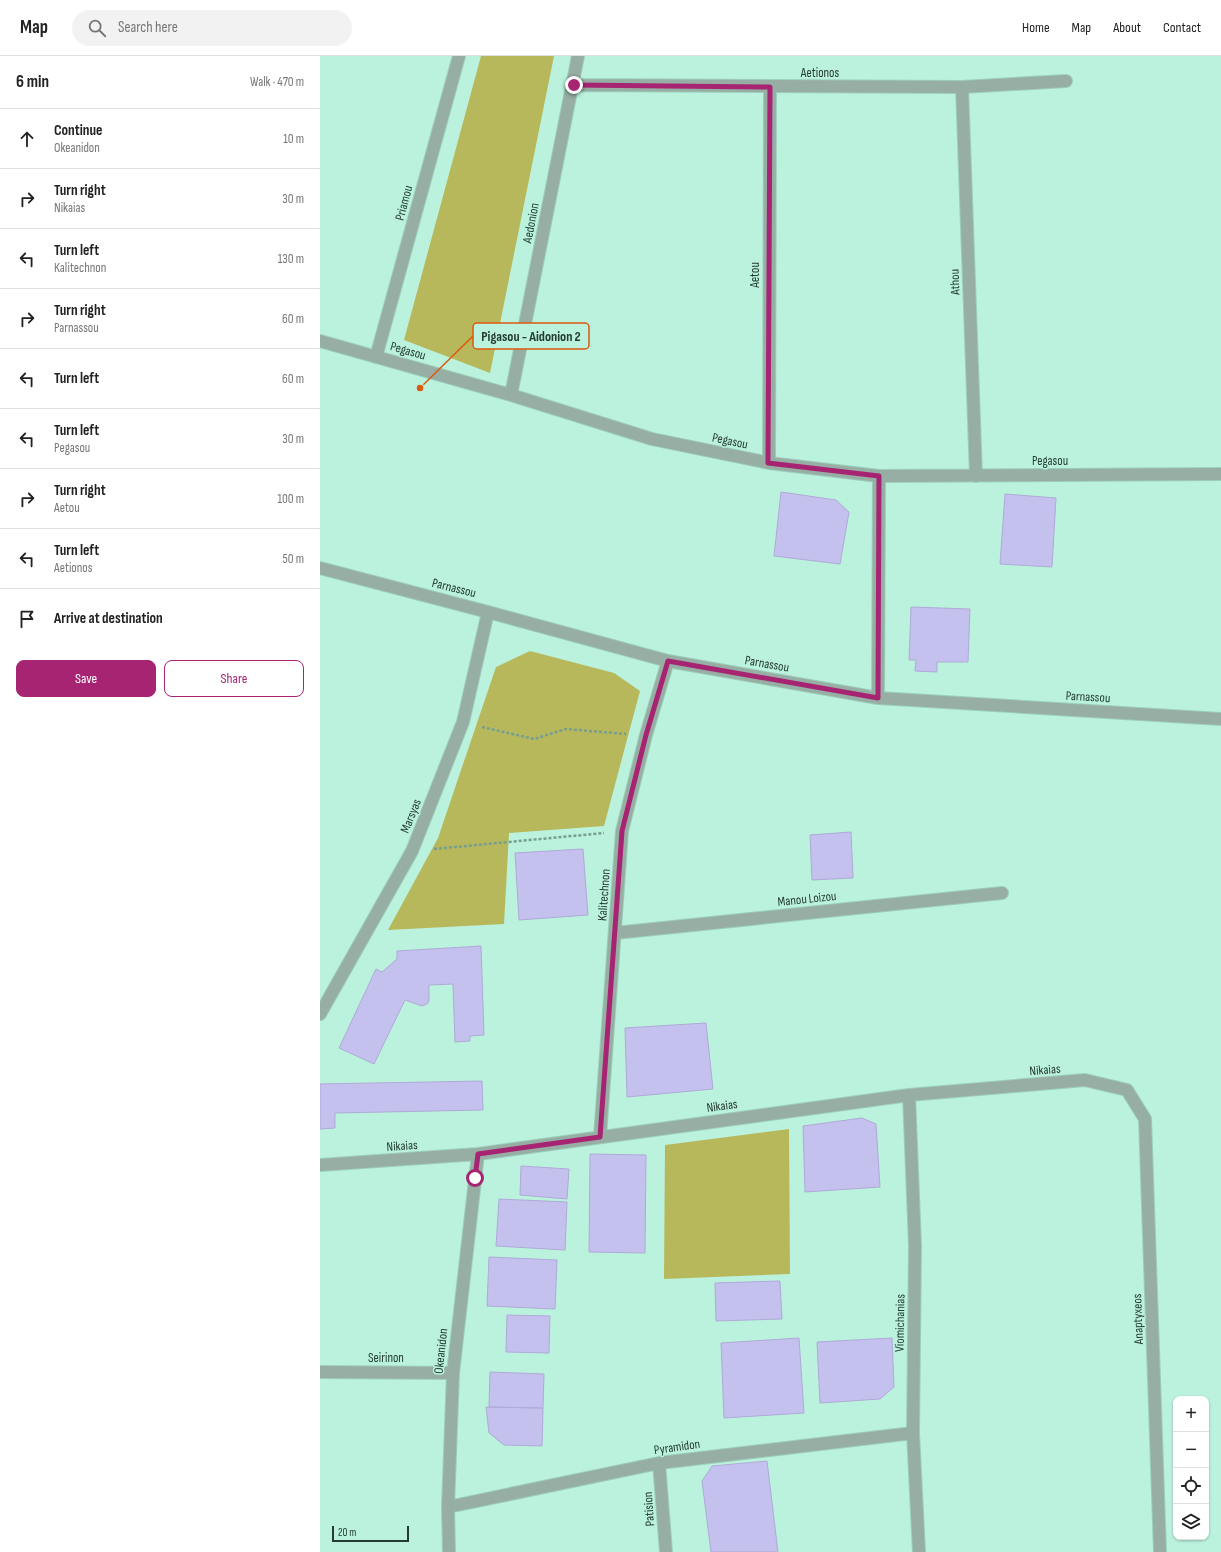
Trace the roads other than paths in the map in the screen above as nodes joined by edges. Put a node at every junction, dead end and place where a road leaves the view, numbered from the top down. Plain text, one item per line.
1 (459, 56) edge
2 (578, 56) edge
3 (1066, 81) dead end
4 (574, 85) junction
5 (770, 87) junction
6 (962, 87) junction
7 (320, 342) edge
8 (376, 356) junction
9 (511, 395) junction
10 (768, 463) junction
11 (1221, 474) edge
12 (879, 476) junction
13 (976, 476) junction
14 (320, 568) edge
15 (488, 612) junction
16 (668, 661) junction
17 (878, 698) junction
18 (1221, 719) edge
19 (1002, 893) dead end
20 (615, 933) junction
21 (320, 1014) edge
22 (1127, 1090) joint
23 (909, 1095) junction
24 (600, 1137) junction
25 (478, 1154) junction
26 (320, 1166) edge
27 (320, 1372) edge
28 (453, 1373) junction
29 (913, 1433) junction
30 (660, 1463) junction
31 (448, 1507) junction
32 (449, 1552) edge
33 (666, 1552) edge
34 (918, 1552) edge
35 (1160, 1552) edge

1 - 8 street, Priamou
2 - 4 street, Aedonion
3 - 6 street, Aetionos
4 - 5 street, Aetionos
4 - 9 street, Aedonion
5 - 6 street, Aetionos
5 - 10 street, Aetou
6 - 13 street, Athou
7 - 8 street, Pegasou
8 - 9 street, Pegasou
9 - 10 street, Pegasou
10 - 12 street, Pegasou
11 - 13 street, Pegasou
12 - 13 street, Pegasou
12 - 17 street
14 - 15 street, Parnassou
15 - 16 street, Parnassou
15 - 21 street, Marsyas
16 - 17 street, Parnassou
16 - 20 street, Kalitechnon
17 - 18 street, Parnassou
19 - 20 street, Manou Loizou
20 - 24 street, Kalitechnon
22 - 23 street, Nikaias
22 - 35 street, Anaptyxeos
23 - 24 street, Nikaias
23 - 29 street, Viomichanias
24 - 25 street, Nikaias
25 - 26 street, Nikaias
25 - 28 street, Okeanidon
27 - 28 street, Seirinon
28 - 31 street, Okeanidon
29 - 30 street, Pyramidon
29 - 34 street, Viomichanias
30 - 31 street, Pyramidon
30 - 33 street, Patision
31 - 32 street, Okeanidon

